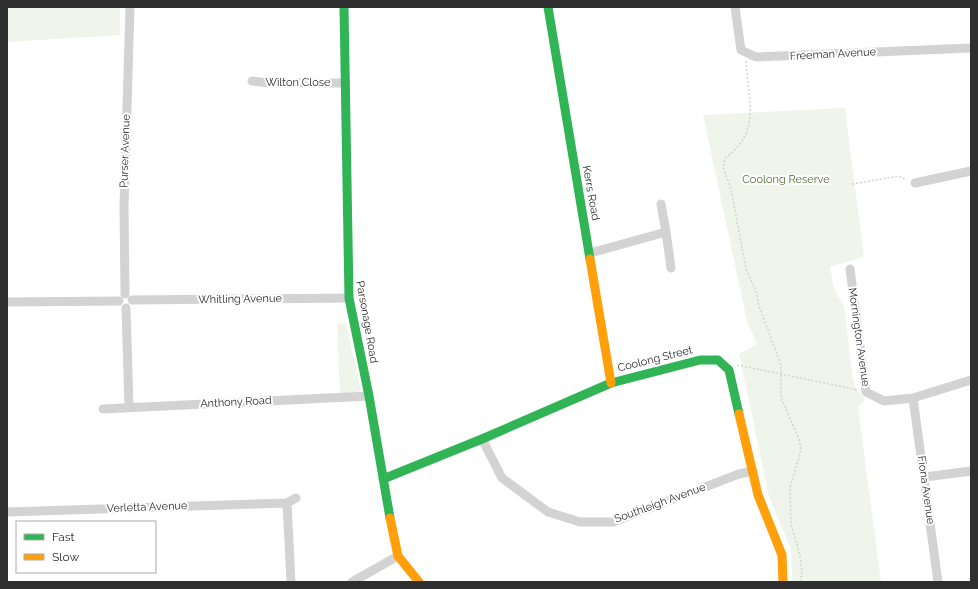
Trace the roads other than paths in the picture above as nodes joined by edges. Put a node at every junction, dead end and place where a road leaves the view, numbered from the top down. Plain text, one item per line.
1 (130, 7) edge
2 (344, 7) edge
3 (548, 7) edge
4 (735, 7) edge
5 (971, 48) edge
6 (252, 81) dead end
7 (345, 83) junction
8 (971, 171) edge
9 (915, 183) road end
10 (661, 204) dead end
11 (666, 232) junction
12 (590, 253) junction
13 (671, 268) dead end
14 (850, 269) dead end
15 (125, 298) junction
16 (349, 298) junction
17 (7, 302) edge
18 (971, 380) edge
19 (611, 383) junction
20 (369, 396) junction
21 (913, 398) junction
22 (129, 407) junction
23 (103, 409) dead end
24 (482, 439) junction
25 (753, 471) junction
26 (971, 471) edge
27 (925, 477) junction
28 (383, 479) junction
29 (296, 498) dead end
30 (287, 503) junction
31 (7, 512) edge
32 (398, 556) junction
33 (291, 582) edge
34 (352, 582) edge
35 (419, 582) edge
36 (782, 582) edge
37 (938, 582) edge

1 - 15 street, Purser Avenue
2 - 7 street, Parsonage Road
3 - 12 street, Kerrs Road
4 - 5 street, Freeman Avenue
6 - 7 street, Wilton Close
7 - 16 street, Parsonage Road
8 - 9 street
10 - 11 street
11 - 12 street
11 - 13 street
12 - 19 street, Kerrs Road
14 - 21 street, Mornington Avenue
15 - 16 street, Whitling Avenue
15 - 17 street, Whitling Avenue
15 - 22 street
16 - 20 street, Parsonage Road
18 - 21 street, Mornington Avenue
19 - 24 street, Coolong Street
19 - 25 street, Coolong Street
20 - 22 street, Anthony Road
20 - 28 street, Parsonage Road
21 - 27 street, Fiona Avenue
22 - 23 street, Anthony Road
24 - 25 street, Southleigh Avenue
24 - 28 street, Coolong Street
25 - 36 street
26 - 27 street
27 - 37 street, Fiona Avenue
28 - 32 street, Parsonage Road
29 - 30 street, Verletta Avenue
30 - 31 street, Verletta Avenue
30 - 33 street
32 - 34 street
32 - 35 street, Parsonage Road

